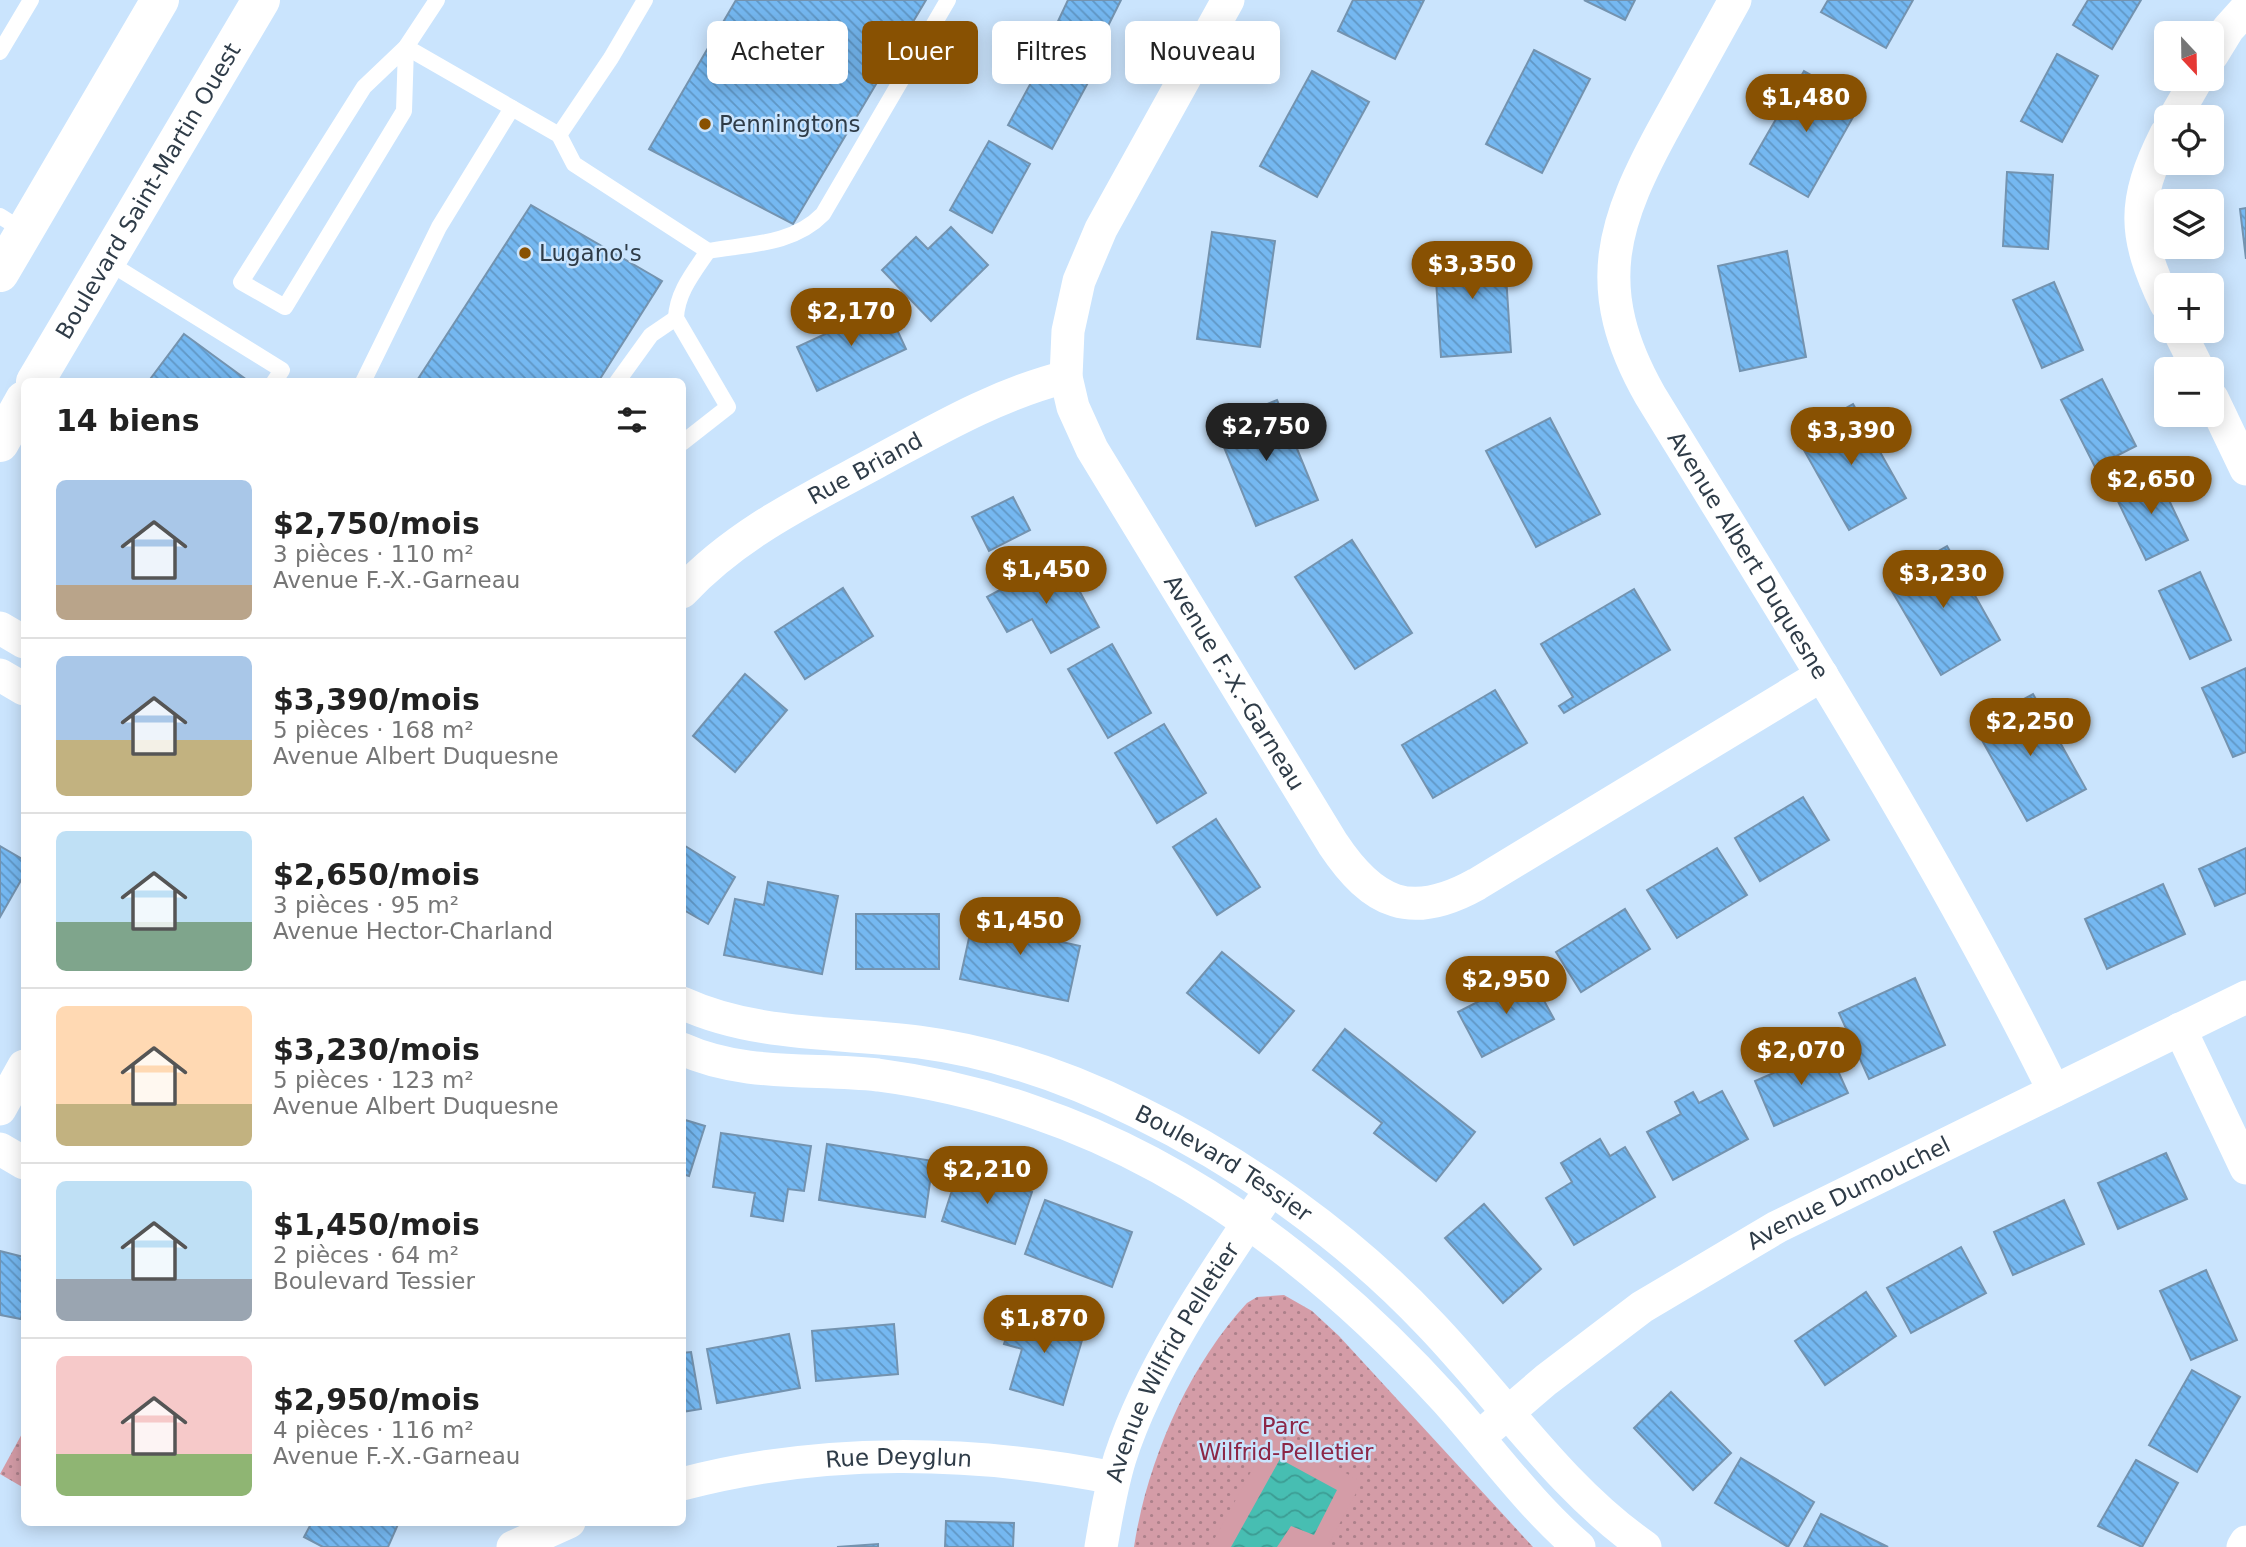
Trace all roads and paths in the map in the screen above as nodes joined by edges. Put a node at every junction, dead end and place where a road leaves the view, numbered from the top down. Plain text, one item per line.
1 (30, 0) edge
2 (160, 0) edge
3 (261, 0) edge
4 (645, 0) edge
5 (948, 0) edge
6 (1228, 0) edge
7 (1735, 0) edge
8 (430, 2) edge
9 (2246, 9) edge
10 (2224, 36) edge
11 (406, 47) junction
12 (0, 52) edge
13 (512, 108) junction
14 (559, 135) junction
15 (2154, 158) edge
16 (12, 224) edge
17 (708, 251) junction
18 (106, 261) junction
19 (0, 273) edge
20 (2154, 273) edge
21 (676, 318) junction
22 (1066, 377) junction
23 (40, 378) edge
24 (277, 378) edge
25 (365, 378) edge
26 (620, 378) edge
27 (21, 409) edge
28 (2224, 423) edge
29 (686, 440) edge
30 (0, 443) edge
31 (2246, 469) edge
32 (686, 588) edge
33 (0, 628) edge
34 (21, 640) edge
35 (1822, 675) junction
36 (0, 676) edge
37 (21, 687) edge
38 (2246, 997) edge
39 (686, 1004) edge
40 (2180, 1030) junction
41 (686, 1051) edge
42 (21, 1071) edge
43 (2054, 1091) junction
44 (0, 1109) edge
45 (0, 1149) edge
46 (21, 1161) edge
47 (2246, 1168) edge
48 (1270, 1190) junction
49 (1248, 1222) junction
50 (1508, 1412) junction
51 (1479, 1438) junction
52 (1114, 1478) junction
53 (686, 1483) edge
54 (555, 1526) edge
55 (518, 1537) edge
56 (2246, 1542) edge
57 (1101, 1547) edge
58 (1579, 1547) edge
59 (1645, 1547) edge
60 (2243, 1547) edge

1 - 12 lane
2 - 16 main road
3 - 18 main road, Boulevard Saint-Martin Ouest
4 - 14 lane
5 - 17 lane
6 - 22 street, Avenue F.-X.-Garneau
7 - 35 street, Avenue Albert Duquesne
8 - 11 lane
9 - 10 street
11 - 11 lane
11 - 13 lane
13 - 14 lane
13 - 25 lane
14 - 17 lane
15 - 20 street
16 - 19 main road
17 - 21 lane
18 - 23 main road, Boulevard Saint-Martin Ouest
18 - 24 lane
21 - 26 lane
21 - 29 lane
22 - 32 street, Rue Briand
22 - 35 street, Avenue F.-X.-Garneau
27 - 30 main road, Boulevard Saint-Martin Ouest
28 - 31 street
33 - 34 street
35 - 43 street, Avenue Albert Duquesne
36 - 37 street
38 - 40 street, Avenue Dumouchel
39 - 48 street, Boulevard Tessier
40 - 43 street, Avenue Dumouchel
40 - 47 street
41 - 49 street, Boulevard Tessier
42 - 44 street
43 - 50 street, Avenue Dumouchel
45 - 46 street
48 - 49 street, Avenue Wilfrid Pelletier
48 - 50 street, Boulevard Tessier
49 - 51 street, Boulevard Tessier
49 - 52 street, Avenue Wilfrid Pelletier
50 - 51 street, Avenue Dumouchel
50 - 59 street, Boulevard Tessier
51 - 58 street, Boulevard Tessier
52 - 53 street, Rue Deyglun
52 - 57 street, Avenue Wilfrid Pelletier
54 - 55 street
56 - 60 street

